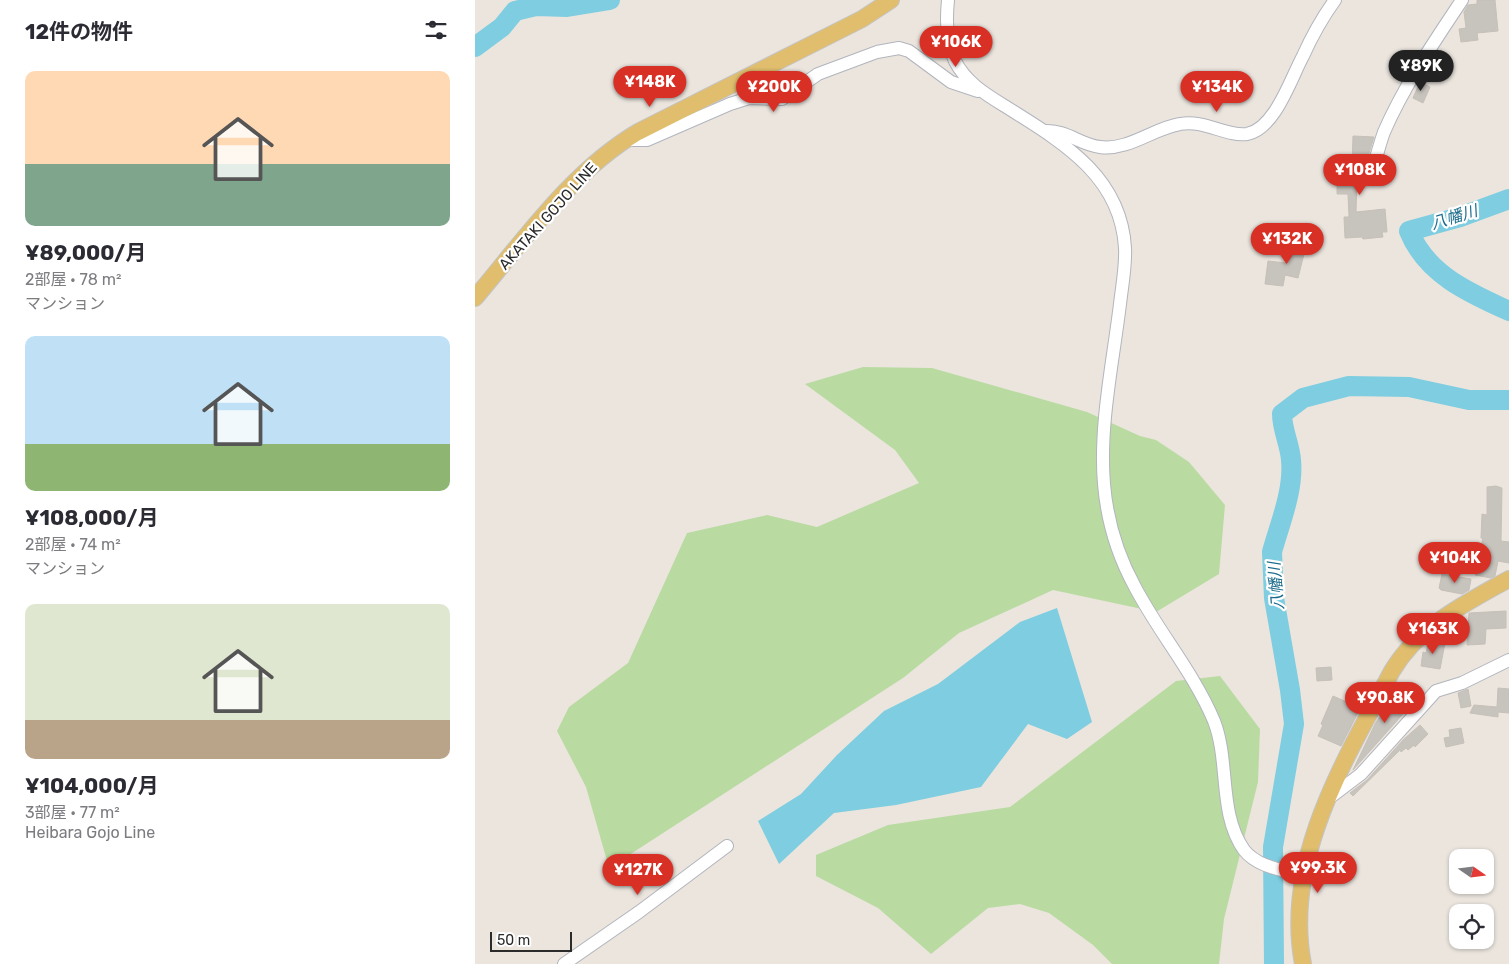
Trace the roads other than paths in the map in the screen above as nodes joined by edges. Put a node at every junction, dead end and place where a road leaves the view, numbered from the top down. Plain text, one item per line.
1 (891, 0) edge
2 (948, 0) edge
3 (1335, 0) edge
4 (1462, 0) edge
5 (981, 91) junction
6 (1045, 131) junction
7 (625, 140) junction
8 (1371, 176) dead end
9 (475, 298) edge
10 (1509, 579) edge
11 (1509, 660) edge
12 (1326, 801) junction
13 (727, 846) dead end
14 (1305, 876) junction
15 (564, 964) edge
16 (1303, 964) edge

1 - 7 main road, AKATAKI GOJO LINE
2 - 5 street
3 - 6 street
4 - 8 street
5 - 6 street
5 - 7 street
6 - 14 street
7 - 9 main road, AKATAKI GOJO LINE
10 - 12 main road
11 - 12 street
12 - 14 main road
13 - 15 street
14 - 16 main road

